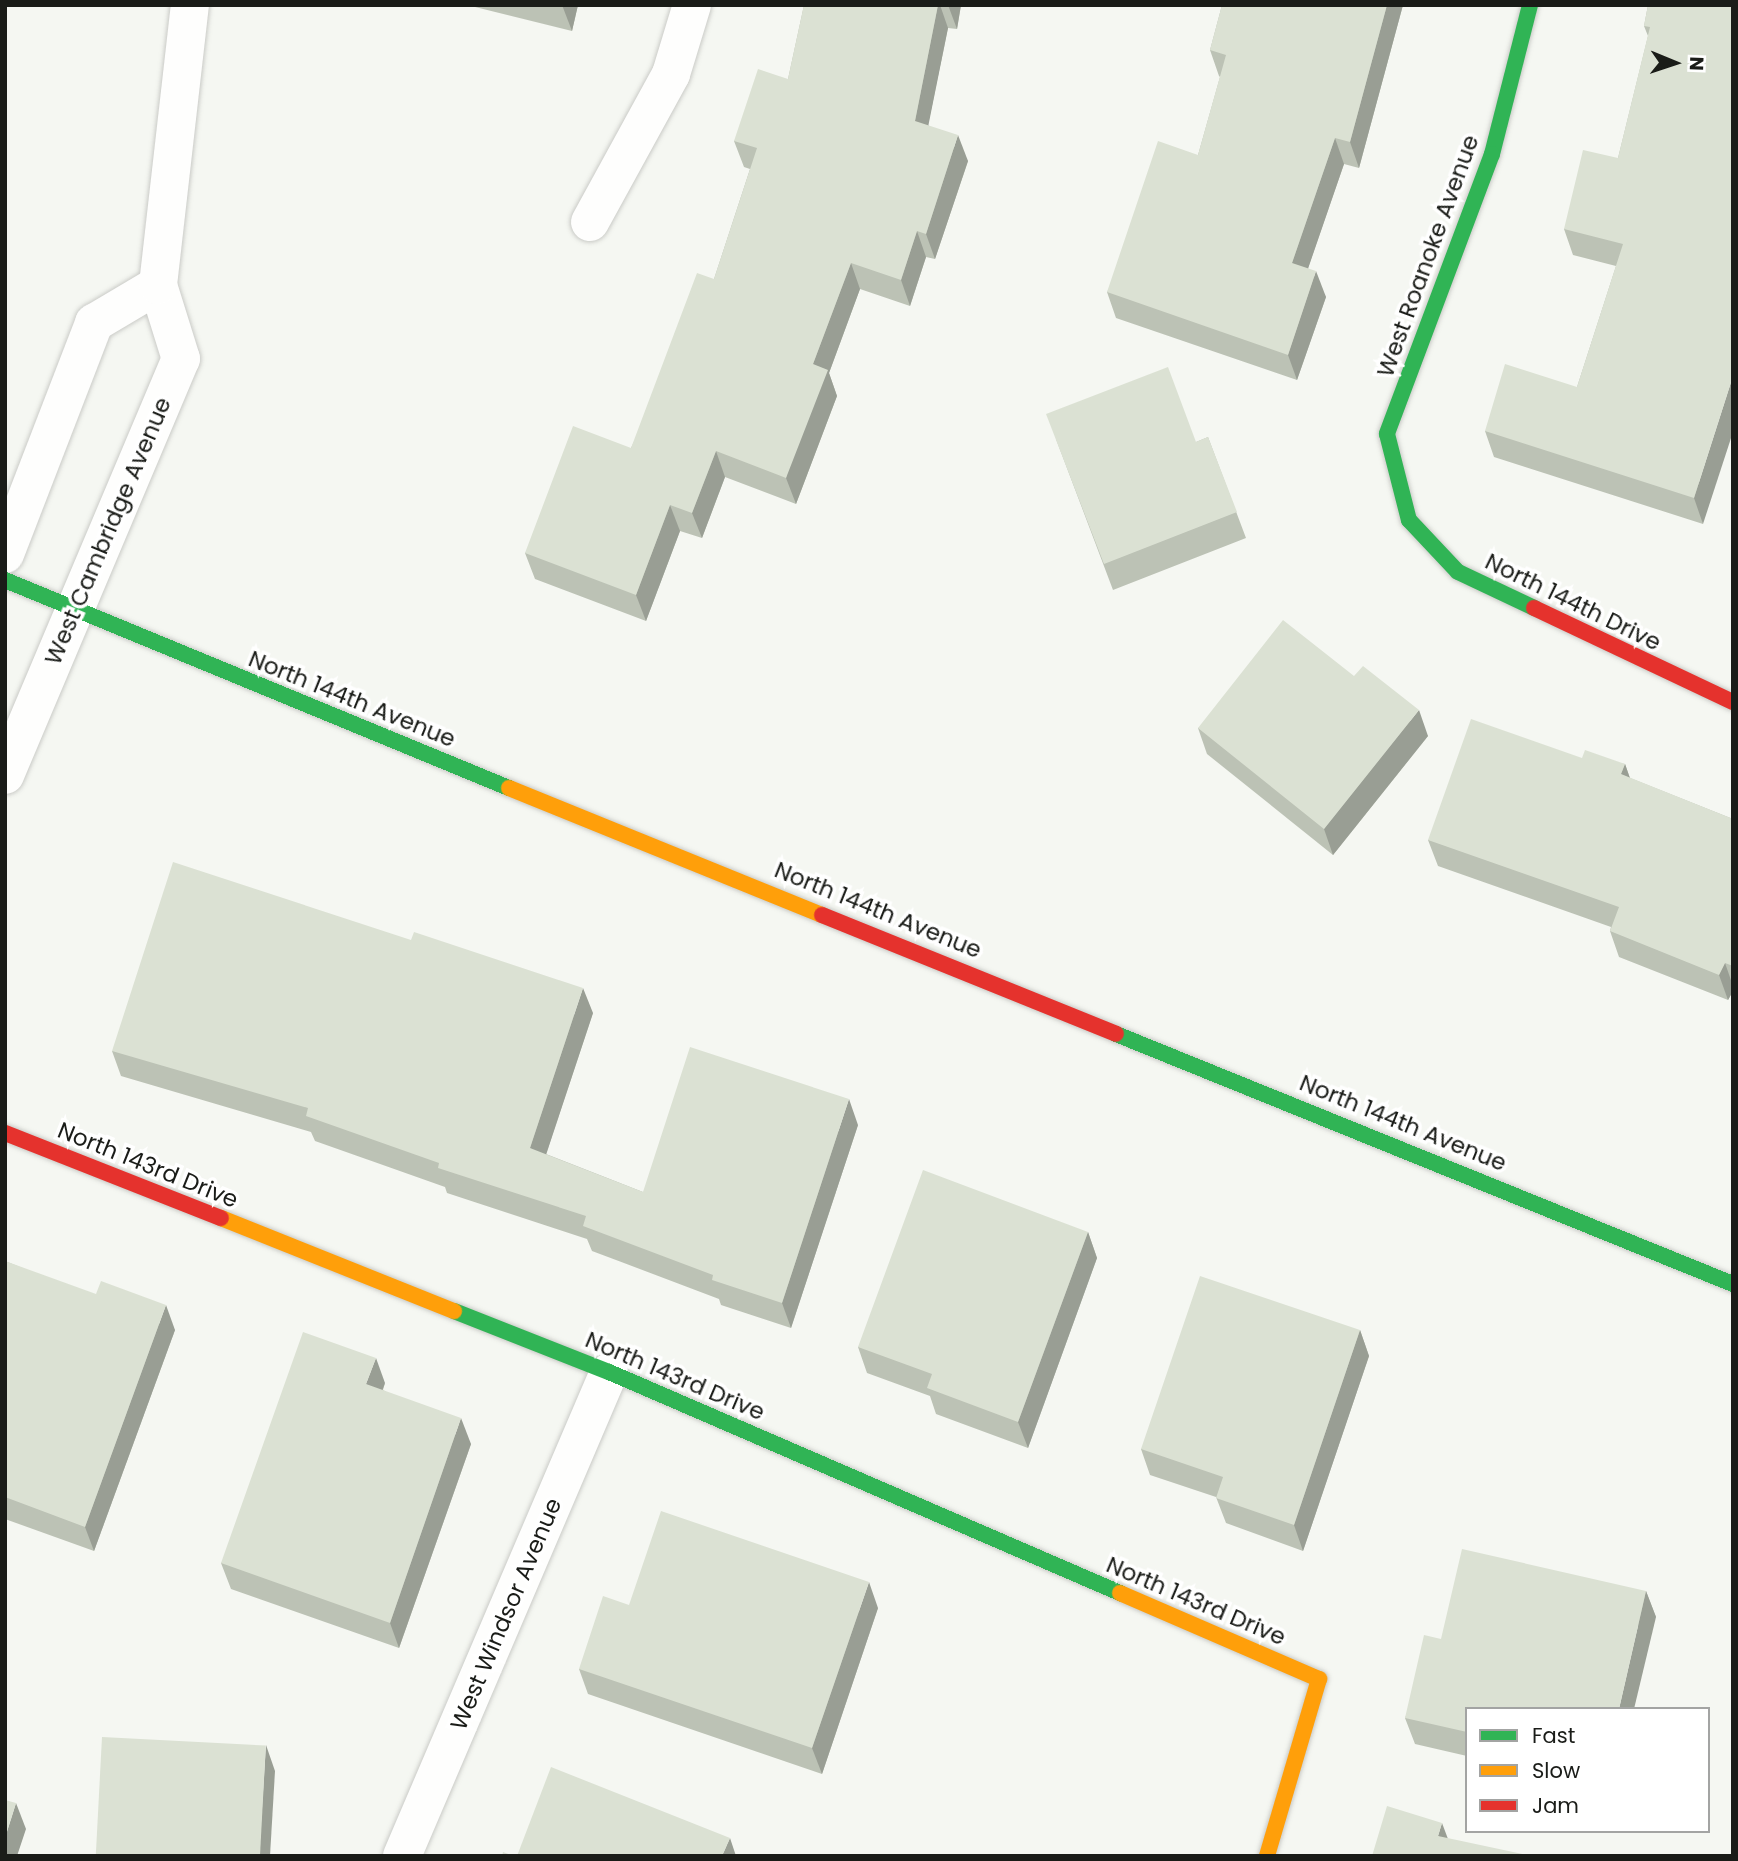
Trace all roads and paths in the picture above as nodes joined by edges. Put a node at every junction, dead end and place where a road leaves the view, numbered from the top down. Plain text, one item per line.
1 (190, 5) edge
2 (692, 5) edge
3 (1531, 5) edge
4 (590, 222) dead end
5 (158, 285) junction
6 (1409, 520) joint
7 (5, 554) edge
8 (5, 580) edge
9 (73, 611) junction
10 (1733, 702) edge
11 (5, 775) edge
12 (5, 1133) edge
13 (1733, 1284) edge
14 (609, 1372) junction
15 (402, 1856) edge
16 (1267, 1856) edge

1 - 5 street, West Cambridge Avenue
2 - 4 street
3 - 6 street, West Roanoke Avenue
5 - 7 street
5 - 9 street, West Cambridge Avenue
6 - 10 street, North 144th Drive
8 - 9 street, North 144th Avenue
9 - 11 street, West Cambridge Avenue
9 - 13 street, North 144th Avenue
12 - 14 street, North 143rd Drive
14 - 15 street, West Windsor Avenue
14 - 16 street, North 143rd Drive

